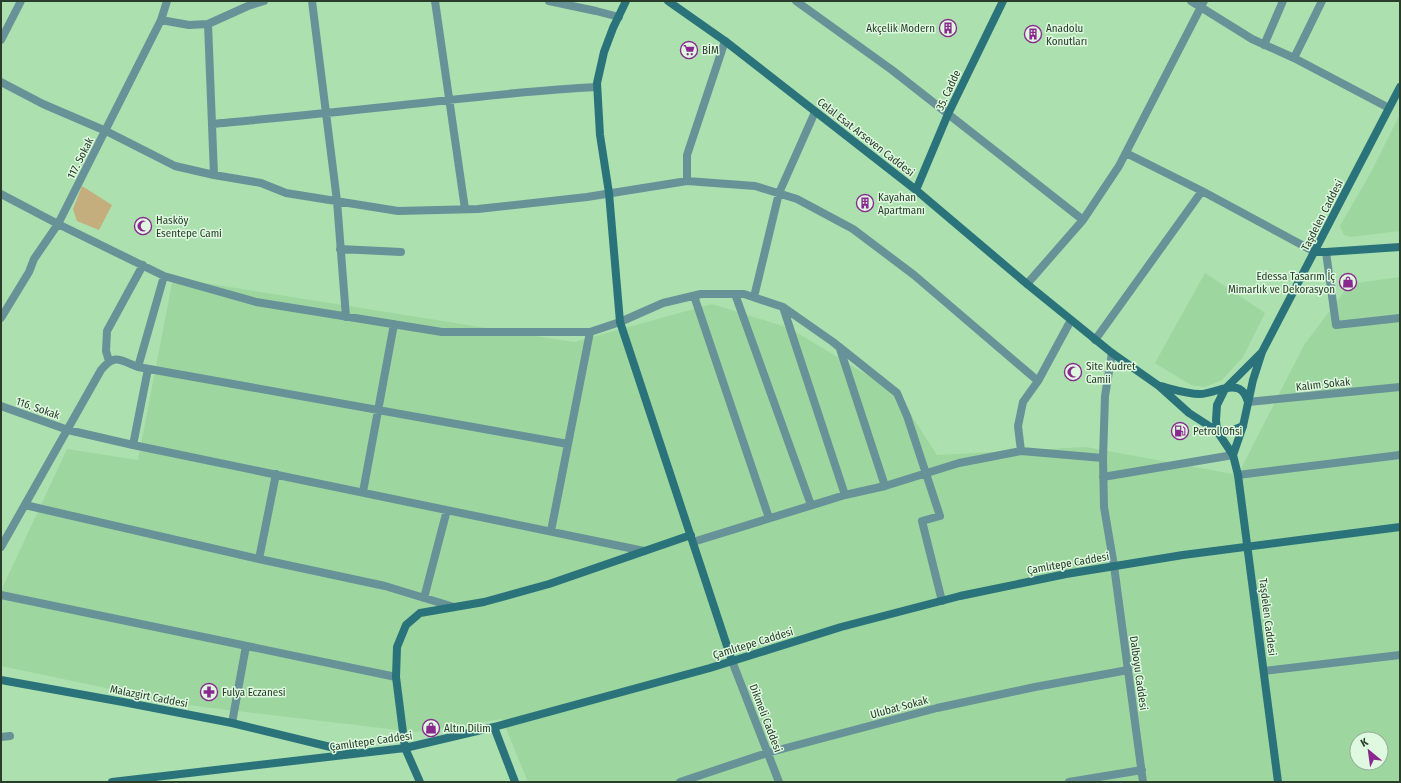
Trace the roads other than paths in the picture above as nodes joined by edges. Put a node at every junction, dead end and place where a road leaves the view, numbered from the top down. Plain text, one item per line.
1 (21, 1) edge
2 (167, 1) edge
3 (264, 1) edge
4 (312, 1) edge
5 (435, 1) edge
6 (549, 1) edge
7 (626, 1) edge
8 (668, 1) edge
9 (796, 1) edge
10 (1003, 1) edge
11 (1191, 1) edge
12 (1283, 1) edge
13 (1322, 1) edge
14 (1202, 4) edge
15 (619, 17) junction
16 (161, 20) junction
17 (208, 24) junction
18 (1, 40) edge
19 (725, 41) junction
20 (1264, 44) junction
21 (1294, 58) junction
22 (1, 82) edge
23 (597, 87) junction
24 (1400, 87) edge
25 (450, 100) junction
26 (1389, 108) junction
27 (816, 112) junction
28 (326, 114) junction
29 (948, 114) junction
30 (213, 124) junction
31 (106, 131) junction
32 (1126, 152) junction
33 (214, 175) junction
34 (687, 181) junction
35 (916, 190) junction
36 (1202, 191) junction
37 (609, 193) junction
38 (1, 194) edge
39 (779, 194) junction
40 (336, 202) junction
41 (465, 209) junction
42 (1083, 220) junction
43 (58, 224) junction
44 (1400, 247) edge
45 (340, 248) junction
46 (401, 252) dead end
47 (1315, 252) junction
48 (1326, 252) junction
49 (143, 265) junction
50 (164, 276) junction
51 (1026, 284) junction
52 (735, 294) junction
53 (694, 296) junction
54 (754, 297) junction
55 (783, 308) junction
56 (346, 317) junction
57 (1, 318) edge
58 (1400, 318) edge
59 (1071, 320) junction
60 (620, 322) junction
61 (394, 324) junction
62 (590, 332) junction
63 (1096, 340) junction
64 (840, 348) junction
65 (1262, 352) junction
66 (1112, 353) junction
67 (108, 361) junction
68 (138, 367) junction
69 (148, 369) junction
70 (1038, 381) junction
71 (1159, 386) junction
72 (1400, 387) edge
73 (1225, 389) junction
74 (1248, 402) junction
75 (1, 406) edge
76 (378, 410) junction
77 (1243, 426) junction
78 (68, 430) junction
79 (1217, 431) junction
80 (568, 444) junction
81 (133, 445) junction
82 (1021, 451) junction
83 (1233, 455) junction
84 (1400, 455) edge
85 (1103, 458) junction
86 (276, 474) junction
87 (926, 474) junction
88 (1238, 475) junction
89 (1104, 477) junction
90 (884, 486) junction
91 (363, 492) junction
92 (845, 495) junction
93 (25, 505) junction
94 (811, 505) junction
95 (447, 510) junction
96 (769, 518) junction
97 (1400, 526) edge
98 (552, 532) junction
99 (692, 538) junction
100 (1, 545) edge
101 (1248, 546) junction
102 (644, 551) junction
103 (259, 559) junction
104 (1114, 566) junction
105 (1, 595) edge
106 (424, 598) junction
107 (942, 601) junction
108 (454, 607) junction
109 (246, 646) junction
110 (1400, 655) edge
111 (732, 661) junction
112 (1128, 670) junction
113 (1264, 671) junction
114 (396, 677) junction
115 (1, 680) edge
116 (232, 723) junction
117 (494, 728) junction
118 (405, 748) junction
119 (767, 752) junction
120 (361, 754) junction
121 (1142, 770) junction
122 (169, 779) edge
123 (112, 782) edge
124 (420, 782) edge
125 (515, 782) edge
126 (680, 782) edge
127 (779, 782) edge
128 (1069, 782) edge
129 (1143, 782) edge
130 (1278, 782) edge

1 - 18 street
2 - 16 street, 117. Sokak
3 - 17 street
4 - 28 street
5 - 25 street
6 - 15 street
7 - 15 street
8 - 19 street, Celal Esat Arseven Caddesi
9 - 29 street
10 - 29 street, 35. Cadde
11 - 14 street
12 - 20 street
13 - 21 street
14 - 20 street
14 - 32 street
15 - 23 street
16 - 17 street
16 - 31 street, 117. Sokak
17 - 30 street
19 - 27 street, Celal Esat Arseven Caddesi
19 - 34 street
20 - 21 street
21 - 26 street
22 - 31 street
23 - 25 street
23 - 37 street
24 - 26 street, Taşdelen Caddesi
25 - 28 street
25 - 41 street
26 - 47 street, Taşdelen Caddesi
27 - 35 street, Celal Esat Arseven Caddesi
27 - 39 street
28 - 30 street
28 - 40 street
29 - 35 street, 35. Cadde
29 - 42 street
30 - 33 street
31 - 33 street
31 - 43 street, 117. Sokak
32 - 36 street
32 - 42 street
33 - 40 street
34 - 37 street
34 - 39 street
35 - 51 street, Celal Esat Arseven Caddesi
36 - 47 street
36 - 63 street
37 - 41 street
37 - 60 street
38 - 43 street
39 - 54 street
39 - 70 street
40 - 41 street
40 - 45 street
42 - 51 street
43 - 49 street
43 - 57 street, 117. Sokak
44 - 48 street
45 - 46 street
45 - 56 street
47 - 48 street
47 - 65 street, Taşdelen Caddesi
48 - 58 street
49 - 50 street
49 - 67 street
50 - 56 street
50 - 68 street
51 - 59 street, Celal Esat Arseven Caddesi
52 - 53 street
52 - 54 street
52 - 94 street
53 - 60 street
53 - 96 street
54 - 55 street
55 - 64 street
55 - 92 street
56 - 61 street
59 - 63 street, Celal Esat Arseven Caddesi
59 - 70 street
60 - 62 street
60 - 99 street
61 - 62 street
61 - 76 street
62 - 80 street
63 - 66 street, Celal Esat Arseven Caddesi
64 - 87 street
64 - 90 street
65 - 73 street
65 - 74 street
66 - 71 street, Celal Esat Arseven Caddesi
66 - 85 street, Dalboyu Caddesi
67 - 68 street
67 - 78 street
68 - 69 street
69 - 76 street
69 - 81 street
70 - 82 street
71 - 73 street
71 - 79 street, Celal Esat Arseven Caddesi
72 - 74 street, Kalım Sokak
73 - 74 street
73 - 79 street
74 - 77 street
75 - 78 street, 116. Sokak
76 - 80 street
76 - 91 street
77 - 79 street
77 - 83 street
78 - 81 street, 116. Sokak
78 - 93 street
79 - 83 street
80 - 98 street
81 - 86 street, 116. Sokak
82 - 85 street
82 - 87 street
83 - 88 street, Taşdelen Caddesi
83 - 89 street
84 - 88 street
85 - 89 street, Dalboyu Caddesi
86 - 91 street, 116. Sokak
86 - 103 street
87 - 90 street
87 - 107 street
88 - 101 street, Taşdelen Caddesi
89 - 104 street, Dalboyu Caddesi
90 - 92 street
91 - 95 street, 116. Sokak
92 - 94 street
93 - 100 street
93 - 103 street
94 - 96 street
95 - 98 street, 116. Sokak
95 - 106 street
96 - 99 street
97 - 101 street, Çamlıtepe Caddesi
98 - 102 street, 116. Sokak
99 - 102 street
99 - 111 street
101 - 104 street, Çamlıtepe Caddesi
101 - 113 street, Taşdelen Caddesi
102 - 108 street
103 - 106 street
104 - 107 street, Çamlıtepe Caddesi
104 - 112 street, Dalboyu Caddesi
105 - 109 street
106 - 108 street
107 - 111 street, Çamlıtepe Caddesi
108 - 114 street
109 - 114 street
109 - 116 street
110 - 113 street
111 - 117 street, Çamlıtepe Caddesi
111 - 119 street, Dikmeli Caddesi
112 - 119 street, Ulubat Sokak
112 - 121 street, Dalboyu Caddesi
113 - 130 street, Taşdelen Caddesi
114 - 118 street
115 - 116 street, Malazgirt Caddesi
116 - 120 street, Malazgirt Caddesi
117 - 118 street, Çamlıtepe Caddesi
117 - 125 street
118 - 120 street, Çamlıtepe Caddesi
118 - 124 street
119 - 126 street, Ulubat Sokak
119 - 127 street, Dikmeli Caddesi
120 - 122 street, Çamlıtepe Caddesi
121 - 128 street
121 - 129 street, Dalboyu Caddesi
122 - 123 street, Çamlıtepe Caddesi

